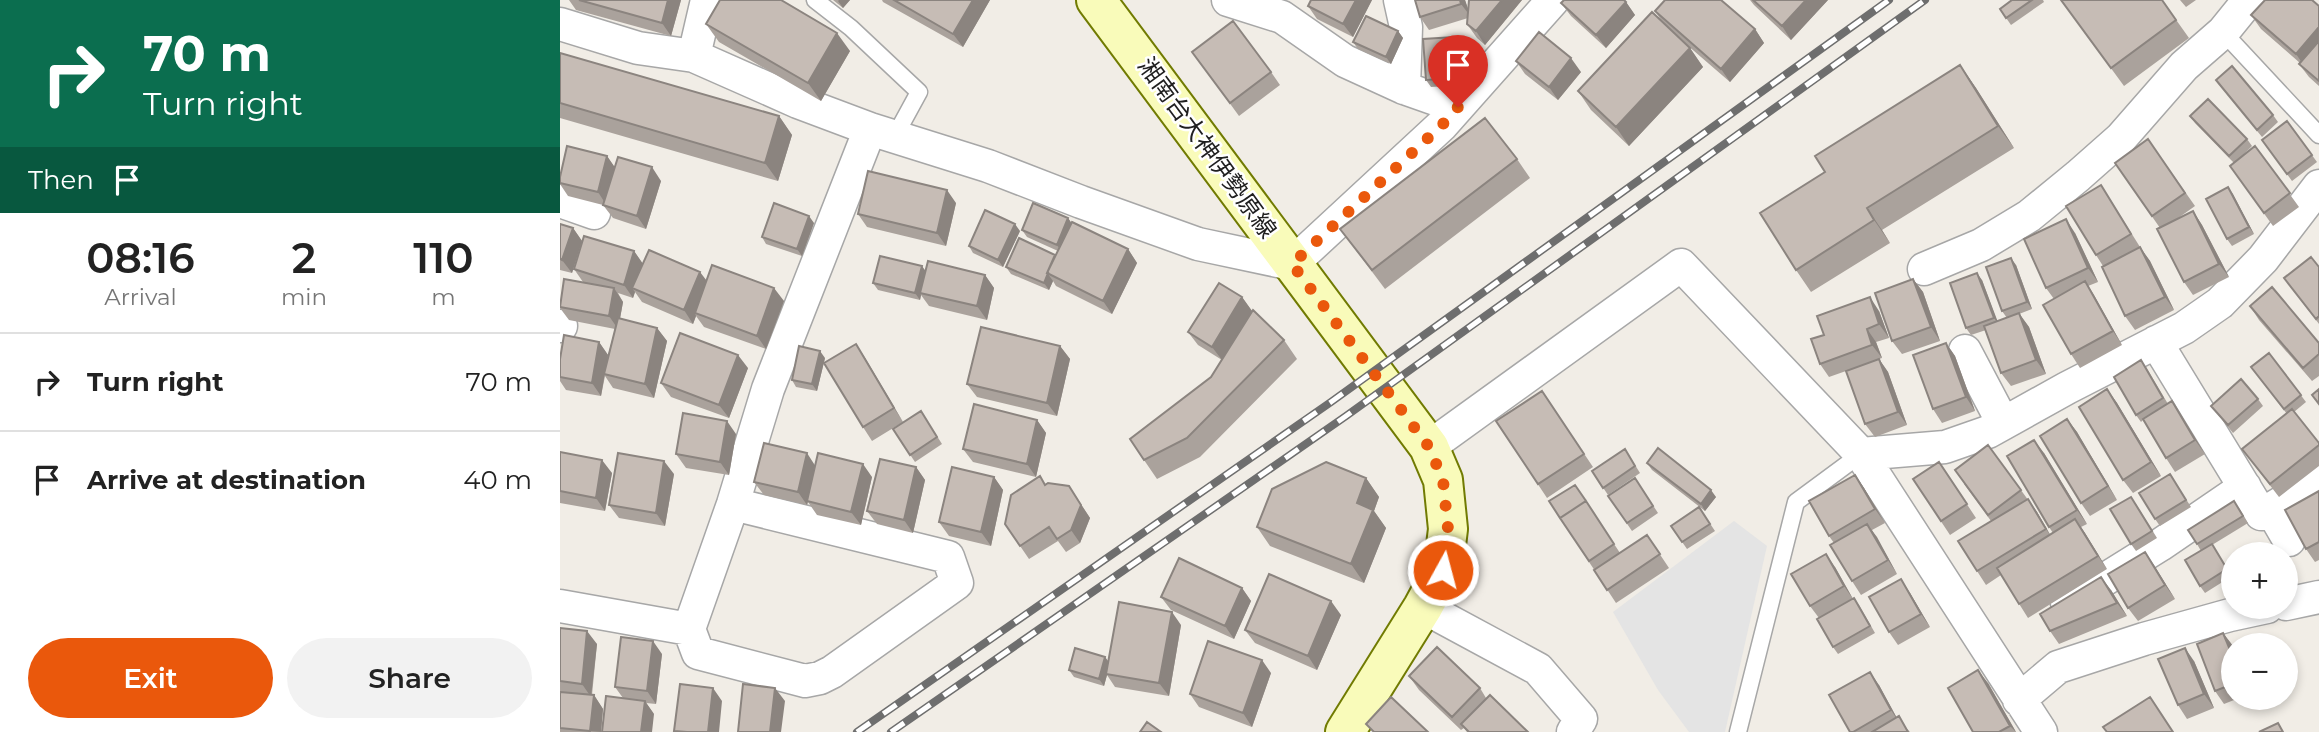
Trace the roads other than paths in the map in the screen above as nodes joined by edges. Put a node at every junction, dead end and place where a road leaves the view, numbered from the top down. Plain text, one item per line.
1 (707, 0) edge
2 (815, 0) edge
3 (1096, 0) edge
4 (1228, 0) edge
5 (1400, 0) edge
6 (1553, 0) edge
7 (2249, 0) edge
8 (560, 24) edge
9 (2223, 32) junction
10 (694, 56) junction
11 (1404, 88) junction
12 (1458, 107) junction
13 (882, 133) junction
14 (2319, 135) edge
15 (2319, 186) edge
16 (560, 201) edge
17 (594, 213) dead end
18 (1292, 264) junction
19 (1924, 269) dead end
20 (2156, 342) junction
21 (1965, 351) dead end
22 (2003, 423) junction
23 (1429, 447) junction
24 (1861, 454) junction
25 (2319, 480) edge
26 (2245, 487) junction
27 (733, 504) junction
28 (2271, 509) junction
29 (2289, 540) edge
30 (2319, 597) edge
31 (2298, 601) edge
32 (560, 606) edge
33 (1423, 607) junction
34 (2062, 607) edge
35 (2221, 618) edge
36 (689, 629) junction
37 (2019, 700) junction
38 (1581, 728) edge
39 (1345, 732) edge
40 (1738, 732) edge
41 (2041, 732) edge

1 - 10 street
2 - 13 lane
3 - 18 main road, 湘南台大神伊勢原線
4 - 11 street
5 - 11 street
6 - 12 street
7 - 9 street
8 - 10 street
9 - 14 lane
9 - 19 street
10 - 13 street
11 - 12 street
12 - 18 street
13 - 18 street
13 - 27 street
15 - 20 street
16 - 17 street
18 - 23 main road, 湘南台大神伊勢原線
20 - 22 street
20 - 26 street
21 - 22 street
22 - 24 street
23 - 24 street
23 - 33 main road, 湘南台大神伊勢原線
24 - 37 street
24 - 40 lane
25 - 28 street
26 - 28 street
26 - 34 street
27 - 36 street
27 - 36 street
28 - 29 street
30 - 31 street
32 - 36 street
33 - 38 street
33 - 39 main road, 湘南台大神伊勢原線
35 - 37 street
37 - 41 street

